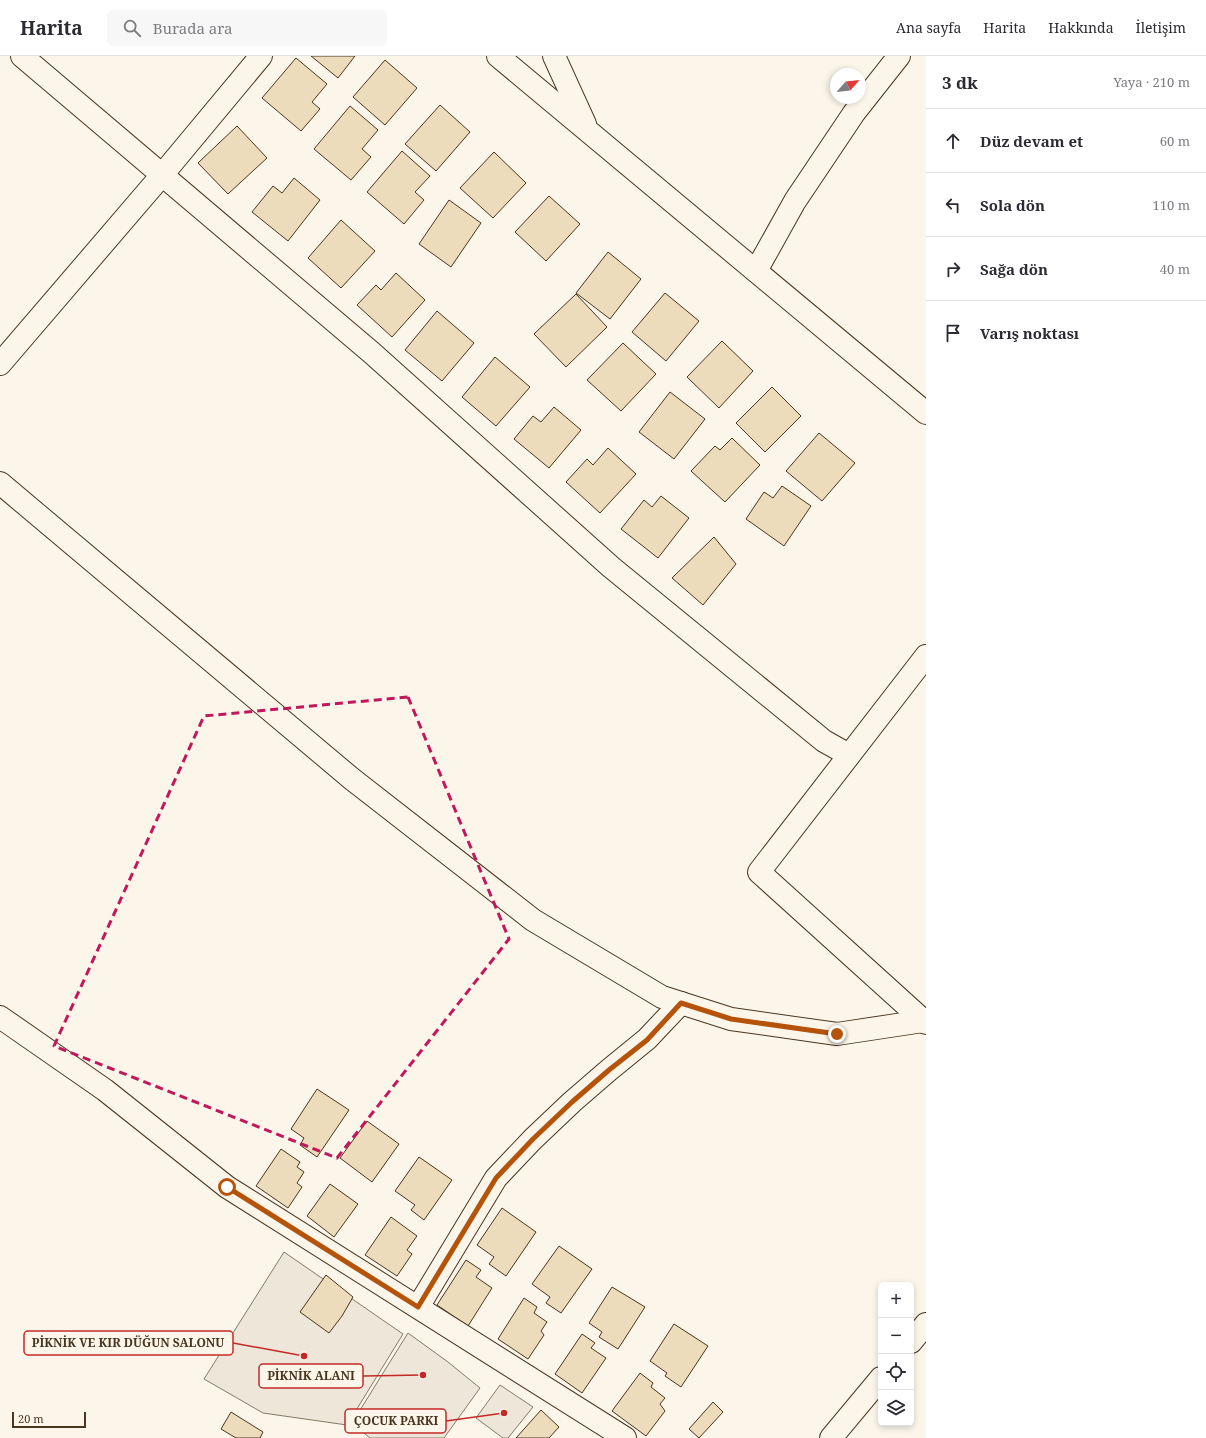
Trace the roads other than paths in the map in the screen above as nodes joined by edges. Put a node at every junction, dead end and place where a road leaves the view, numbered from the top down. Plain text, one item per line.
1 (22, 56) edge
2 (261, 56) edge
3 (498, 56) edge
4 (554, 56) edge
5 (899, 56) edge
6 (587, 129) junction
7 (162, 176) junction
8 (756, 271) junction
9 (0, 364) edge
10 (926, 413) edge
11 (0, 483) edge
12 (926, 656) edge
13 (849, 755) junction
14 (681, 1003) junction
15 (0, 1017) edge
16 (925, 1022) edge
17 (418, 1307) junction
18 (926, 1324) edge
19 (914, 1338) edge
20 (878, 1382) edge
21 (625, 1438) edge
22 (831, 1438) edge

1 - 7 street
2 - 7 street
3 - 6 street
4 - 6 street
5 - 8 street
6 - 8 street
7 - 9 street
7 - 13 street
8 - 10 street
11 - 14 street
12 - 13 street
13 - 16 street
14 - 16 street
14 - 17 street
15 - 17 street
17 - 21 street
18 - 19 street
20 - 22 street

